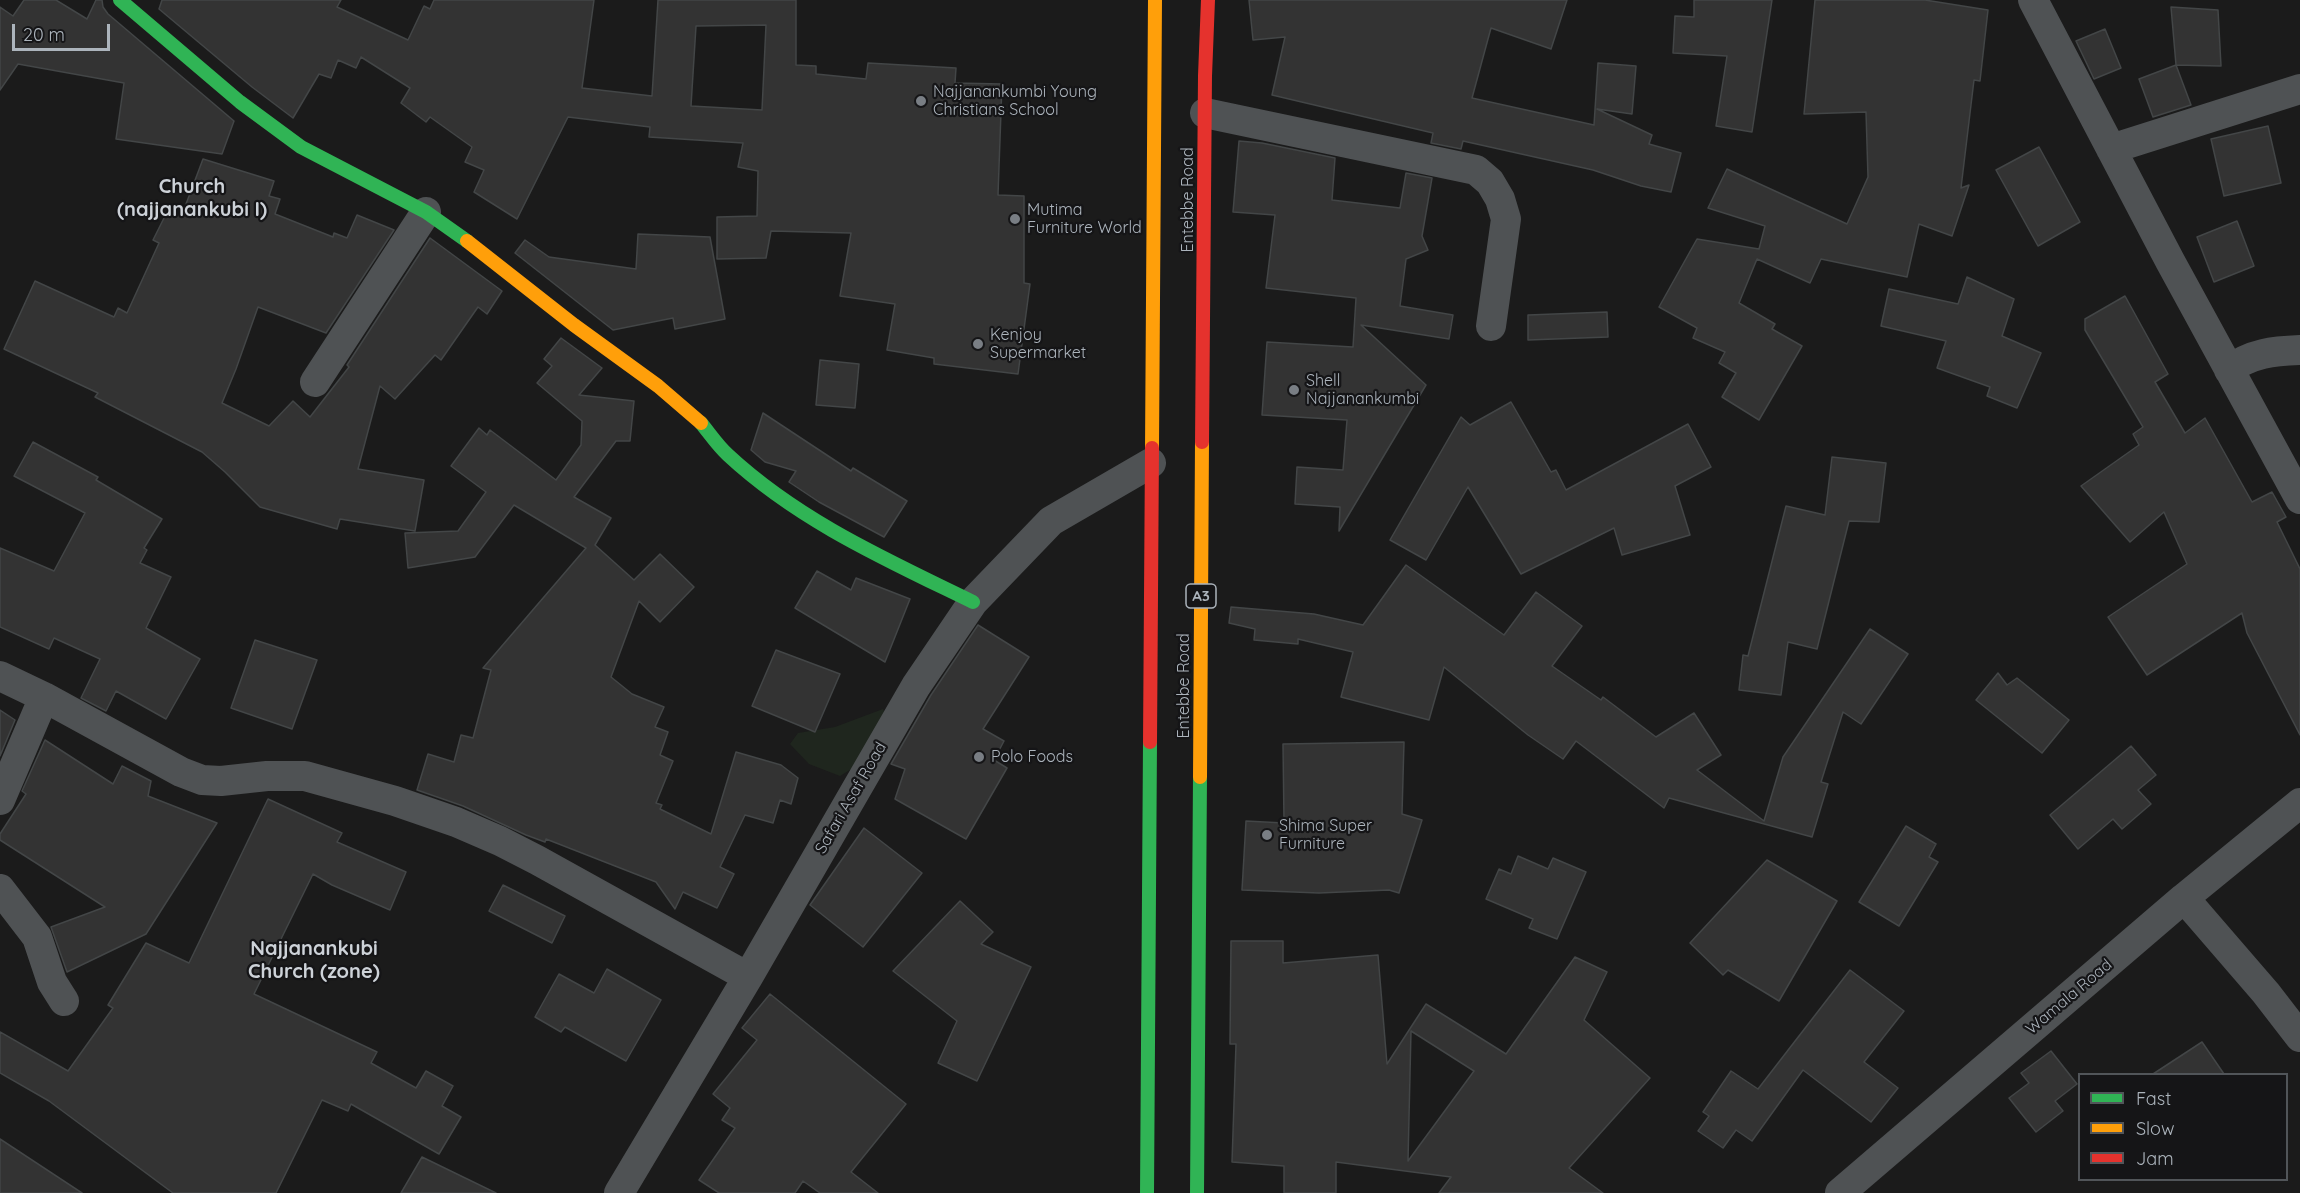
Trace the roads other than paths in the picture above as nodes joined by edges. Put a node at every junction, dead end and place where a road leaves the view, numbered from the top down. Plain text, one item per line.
1 (120, 0) edge
2 (1155, 0) edge
3 (1208, 0) edge
4 (2033, 0) edge
5 (2300, 89) edge
6 (1205, 113) junction
7 (2111, 149) junction
8 (426, 212) junction
9 (1491, 326) dead end
10 (2300, 350) edge
11 (2229, 370) junction
12 (315, 382) dead end
13 (1151, 463) junction
14 (2300, 499) edge
15 (973, 602) junction
16 (0, 676) edge
17 (44, 697) junction
18 (0, 800) edge
19 (2300, 803) edge
20 (0, 889) edge
21 (2184, 898) junction
22 (748, 977) junction
23 (64, 1001) dead end
24 (2300, 1037) edge
25 (619, 1193) edge
26 (1147, 1193) edge
27 (1197, 1193) edge
28 (1839, 1193) edge

1 - 8 main road
2 - 13 main road, Entebbe Road
3 - 6 main road, Entebbe Road / A3
4 - 7 street
5 - 7 street
6 - 9 street
6 - 27 main road, Entebbe Road / A3
7 - 11 street
8 - 12 street
8 - 15 main road
10 - 11 street
11 - 14 street
13 - 15 street, Safari Asaf Road
13 - 26 main road, Entebbe Road
15 - 22 street, Safari Asaf Road
16 - 17 street
17 - 18 street
17 - 22 street
19 - 21 street, Wamala Road
20 - 23 street
21 - 24 street
21 - 28 street, Wamala Road
22 - 25 street, Safari Asaf Road

